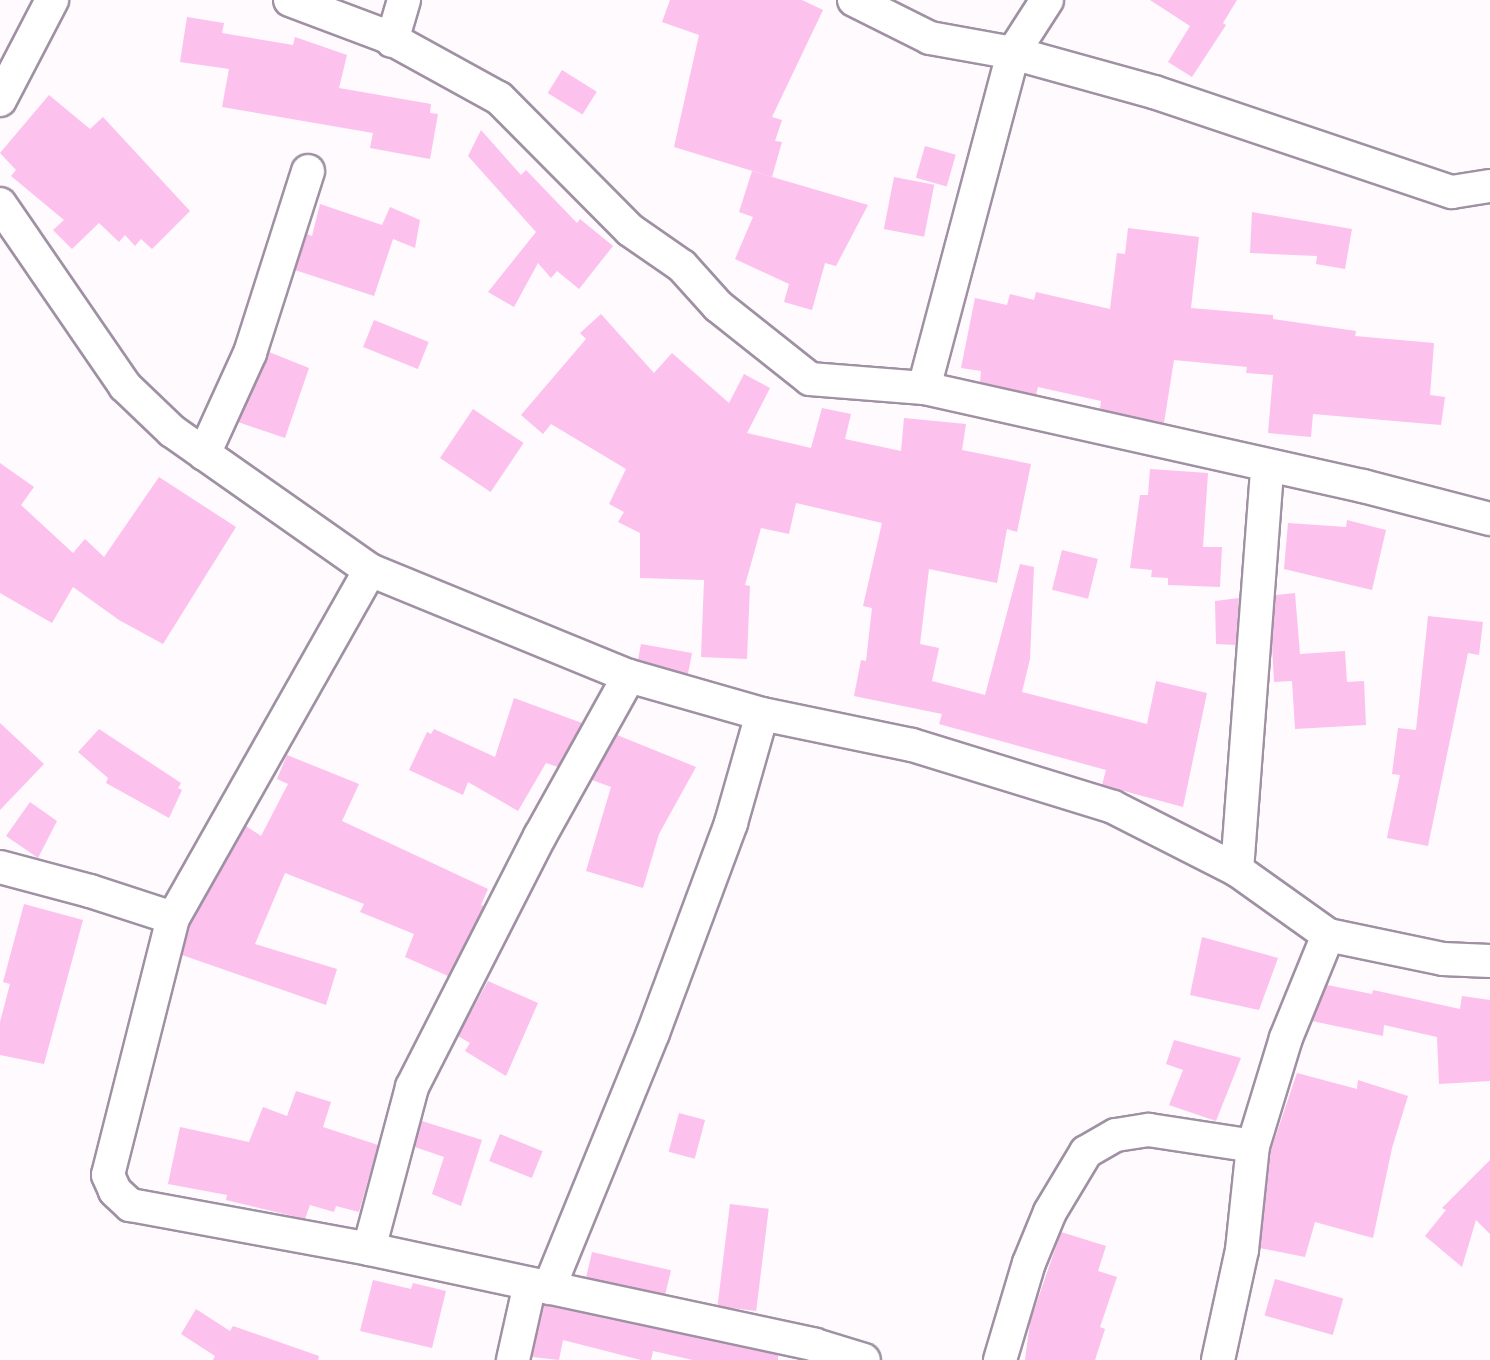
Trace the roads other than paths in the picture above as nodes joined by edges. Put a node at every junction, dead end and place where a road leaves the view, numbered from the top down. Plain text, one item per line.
1 (52, 0) edge
2 (290, 0) edge
3 (404, 0) edge
4 (854, 0) edge
5 (1047, 0) edge
6 (392, 41) junction
7 (1013, 53) junction
8 (0, 100) edge
9 (308, 171) dead end
10 (1490, 186) edge
11 (0, 204) edge
12 (924, 388) junction
13 (204, 454) junction
14 (1267, 468) junction
15 (1490, 519) edge
16 (370, 570) junction
17 (629, 676) junction
18 (762, 714) junction
19 (0, 867) edge
20 (1237, 870) junction
21 (172, 918) junction
22 (1328, 935) junction
23 (1490, 961) edge
24 (1253, 1146) junction
25 (369, 1249) junction
26 (540, 1286) junction
27 (513, 1360) edge
28 (864, 1360) edge
29 (1000, 1360) edge
30 (1218, 1360) edge

1 - 8 street
2 - 6 street
3 - 6 street
4 - 7 street
5 - 7 street
6 - 12 street
7 - 10 street
7 - 12 street
9 - 13 street
11 - 13 street
12 - 14 street
13 - 16 street
14 - 15 street
14 - 20 street
16 - 17 street
16 - 21 street
17 - 18 street
17 - 25 street
18 - 20 street
18 - 26 street
19 - 21 street
20 - 22 street
21 - 25 street
22 - 23 street
22 - 24 street
24 - 29 street
24 - 30 street
25 - 26 street
26 - 27 street
26 - 28 street

